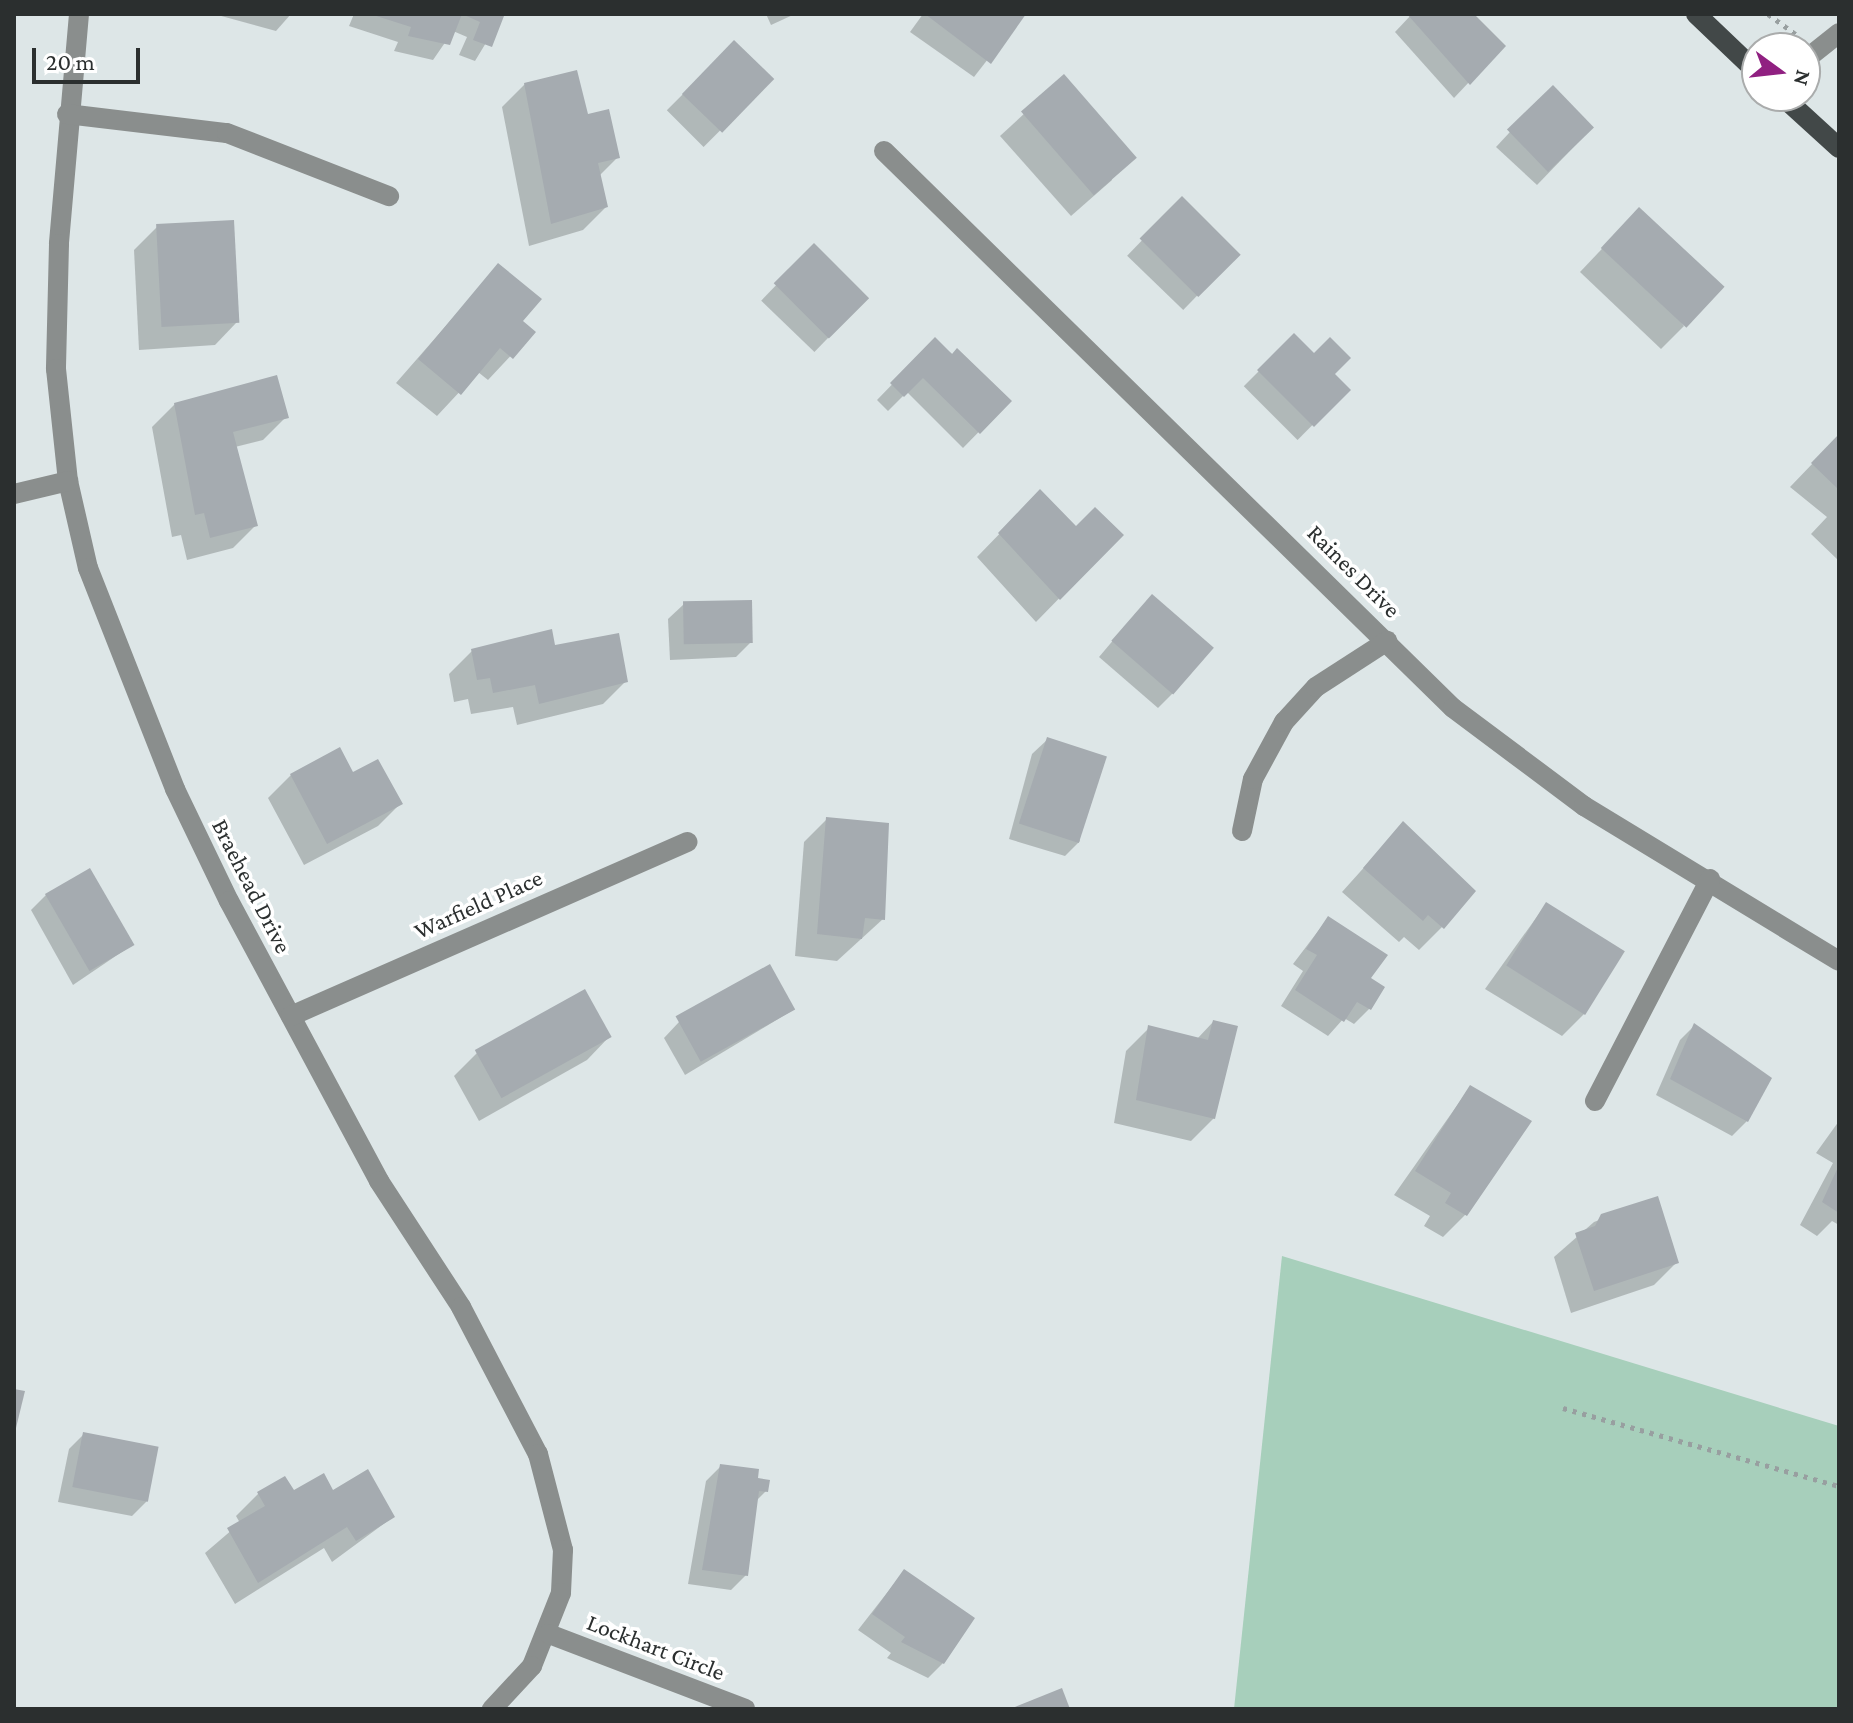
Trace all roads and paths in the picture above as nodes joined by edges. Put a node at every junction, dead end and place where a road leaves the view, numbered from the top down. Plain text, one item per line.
1 (79, 14) edge
2 (1696, 14) edge
3 (1839, 33) edge
4 (1821, 47) edge
5 (1741, 57) edge
6 (1800, 112) edge
7 (67, 114) junction
8 (1839, 148) edge
9 (884, 151) dead end
10 (389, 196) dead end
11 (68, 481) junction
12 (14, 494) edge
13 (1387, 641) junction
14 (1242, 831) dead end
15 (687, 842) dead end
16 (1710, 879) junction
17 (1839, 961) edge
18 (291, 1016) junction
19 (1595, 1101) dead end
20 (1563, 1408) dead end
21 (1839, 1486) edge
22 (549, 1634) junction
23 (492, 1709) edge
24 (745, 1709) edge

1 - 7 street, Braehead Drive
2 - 5 main road
3 - 4 street
6 - 8 main road
7 - 10 street
7 - 11 street, Braehead Drive
9 - 13 street, Raines Drive
11 - 12 street
11 - 18 street, Braehead Drive
13 - 14 street
13 - 16 street, Raines Drive
15 - 18 street, Warfield Place
16 - 17 street, Raines Drive
16 - 19 street
18 - 22 street, Braehead Drive
20 - 21 path
22 - 23 street, Braehead Drive
22 - 24 street, Lockhart Circle

